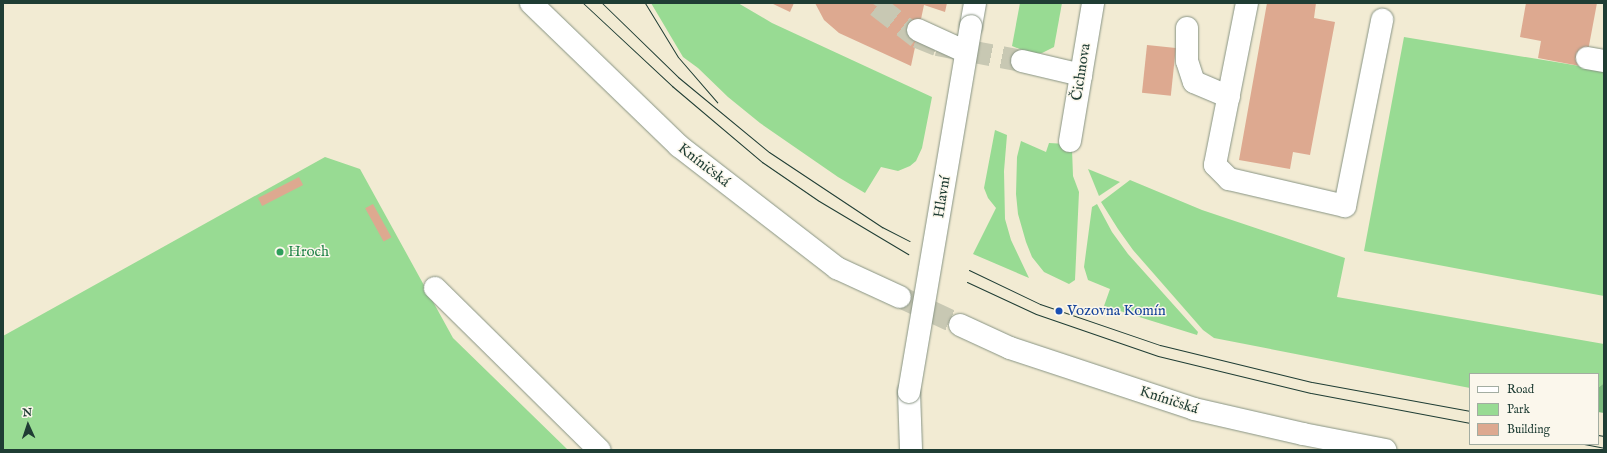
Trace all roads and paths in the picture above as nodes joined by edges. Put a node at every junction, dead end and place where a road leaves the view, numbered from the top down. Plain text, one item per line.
1 (531, 3) edge
2 (975, 3) edge
3 (1093, 3) edge
4 (1247, 3) edge
5 (1382, 20) dead end
6 (1187, 28) dead end
7 (918, 30) dead end
8 (966, 52) junction
9 (1022, 61) tunnel mouth
10 (1081, 75) junction
11 (1228, 97) junction
12 (1070, 141) dead end
13 (435, 288) dead end
14 (900, 297) tunnel mouth
15 (960, 325) tunnel mouth
16 (599, 450) edge
17 (911, 450) edge
18 (1385, 450) edge

1 - 14 main road, Kníničská
2 - 8 main road, Hlavní, bridge
3 - 10 main road, Čichnova
4 - 11 main road
5 - 11 main road
6 - 11 main road
7 - 8 main road, bridge
8 - 17 main road, Hlavní, bridge
9 - 10 main road
10 - 12 main road, Čichnova
13 - 16 main road
15 - 18 main road, Kníničská

